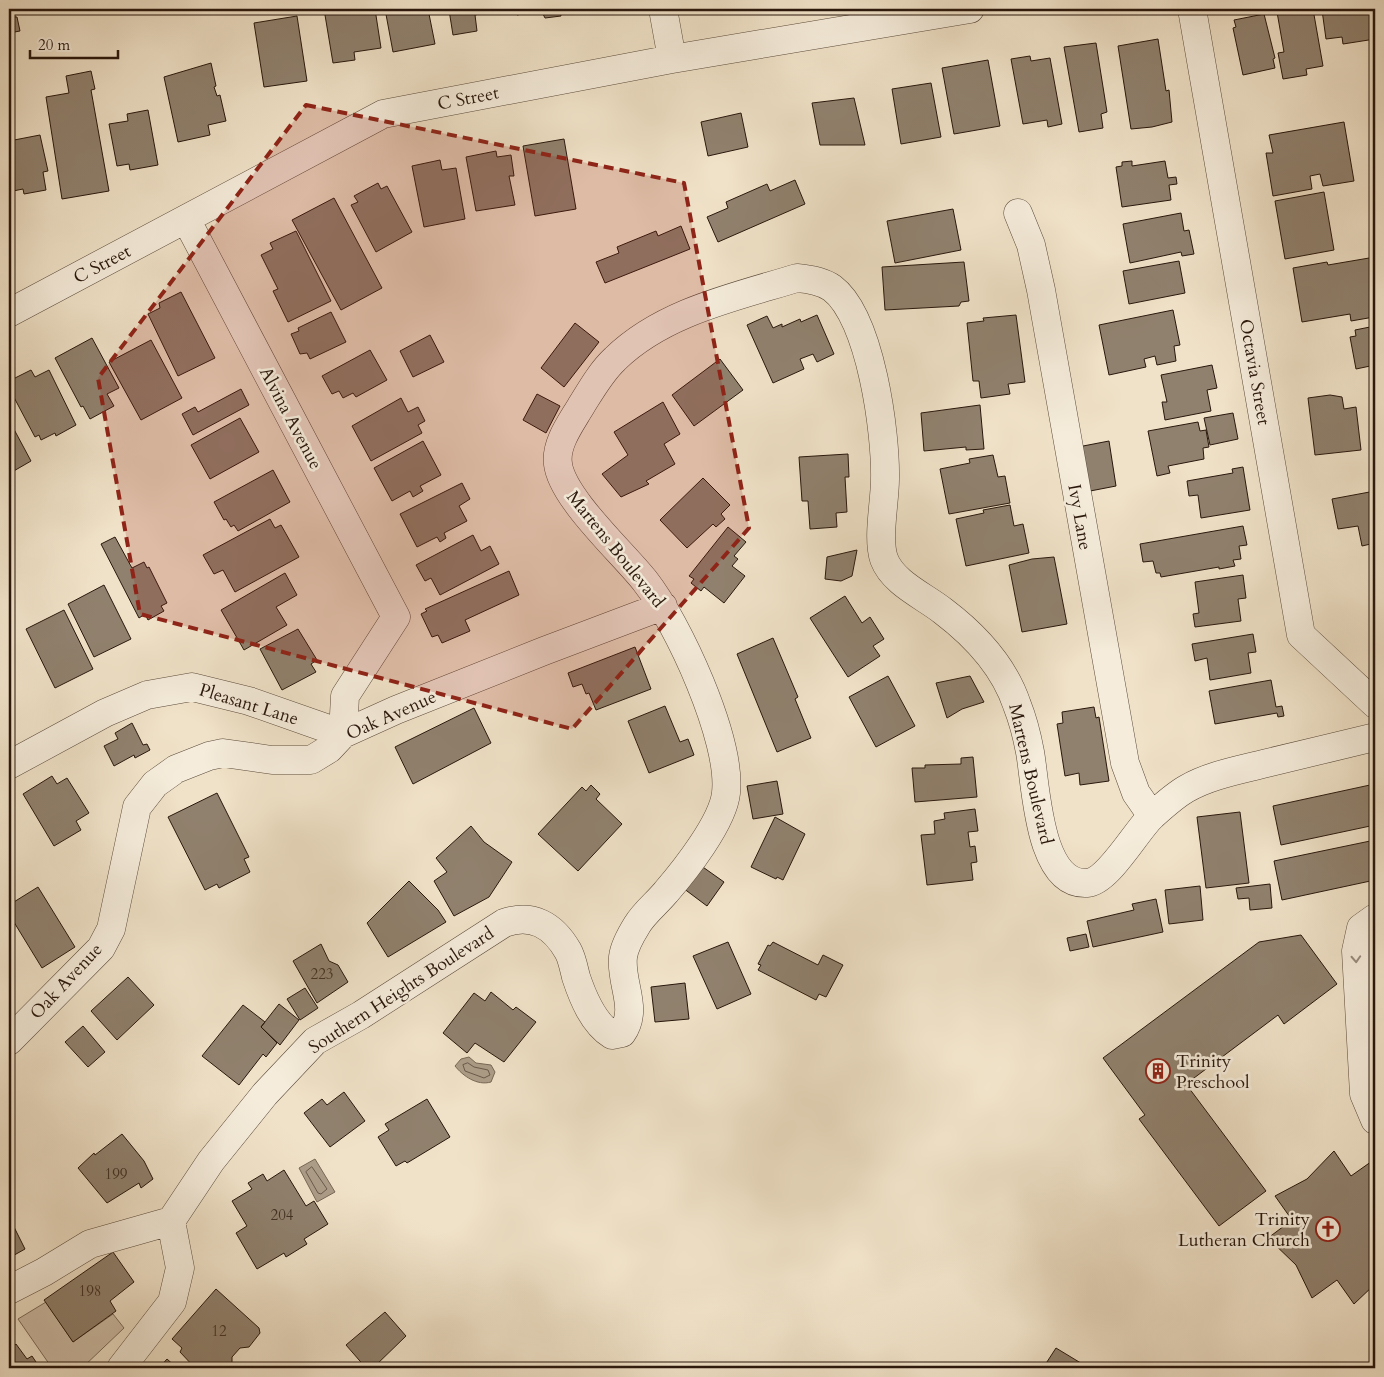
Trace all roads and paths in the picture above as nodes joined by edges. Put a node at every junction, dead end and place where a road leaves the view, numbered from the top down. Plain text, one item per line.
1 (664, 9) edge
2 (970, 9) edge
3 (1192, 9) edge
4 (672, 59) junction
5 (1018, 213) dead end
6 (186, 219) junction
7 (9, 313) edge
8 (663, 606) junction
9 (1375, 704) edge
10 (343, 734) junction
11 (1375, 737) edge
12 (9, 765) edge
13 (1152, 816) junction
14 (1375, 918) edge
15 (612, 1035) joint
16 (9, 1041) edge
17 (1375, 1120) edge
18 (171, 1221) junction
19 (9, 1290) edge
20 (121, 1368) edge

1 - 4 street
2 - 4 street, C Street
3 - 9 street, Octavia Street
4 - 6 street, C Street
5 - 13 street, Ivy Lane
6 - 7 street, C Street
6 - 10 street, Alvina Avenue
8 - 10 street, Oak Avenue
8 - 13 street, Martens Boulevard
8 - 15 street, Martens Boulevard
10 - 12 street, Pleasant Lane
10 - 16 street, Oak Avenue
11 - 13 street, Martens Boulevard
14 -> 17 street
15 - 18 street, Southern Heights Boulevard
18 - 19 street
18 - 20 street

